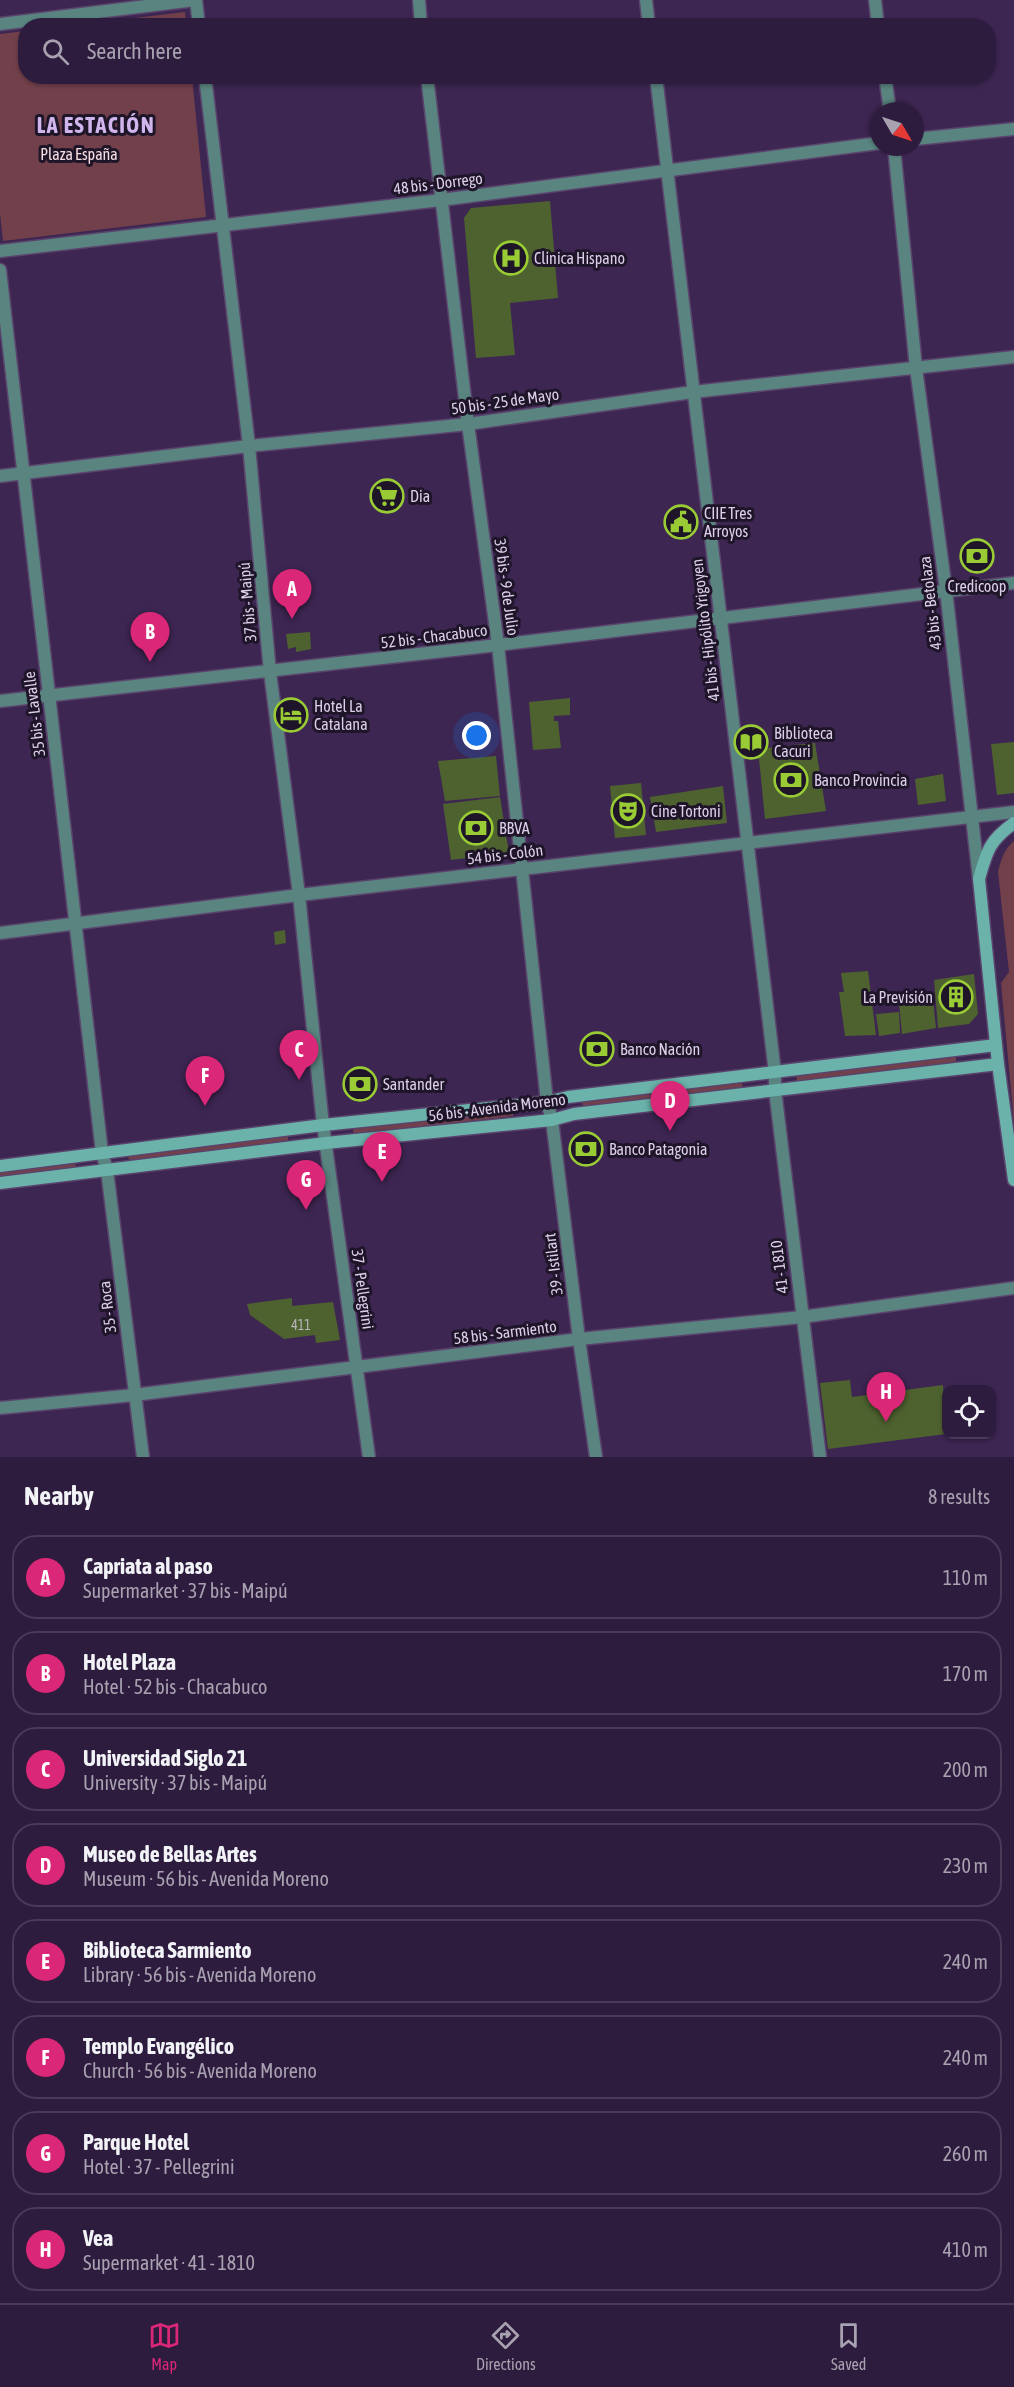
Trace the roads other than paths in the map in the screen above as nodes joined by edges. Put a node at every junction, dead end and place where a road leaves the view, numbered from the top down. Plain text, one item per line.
1 (195, 0) edge
2 (419, 0) edge
3 (646, 0) edge
4 (875, 0) edge
5 (49, 18) edge
6 (198, 18) edge
7 (421, 18) edge
8 (648, 18) edge
9 (877, 18) edge
10 (18, 22) edge
11 (0, 24) edge
12 (206, 84) edge
13 (428, 84) edge
14 (657, 84) edge
15 (886, 84) edge
16 (889, 102) edge
17 (1014, 129) edge
18 (924, 138) edge
19 (870, 144) edge
20 (895, 156) edge
21 (668, 169) junction
22 (441, 200) junction
23 (223, 225) junction
24 (0, 251) edge
25 (0, 270) edge
26 (1014, 357) edge
27 (916, 368) junction
28 (693, 392) junction
29 (468, 424) junction
30 (249, 446) junction
31 (24, 473) junction
32 (0, 476) edge
33 (1014, 583) edge
34 (946, 590) junction
35 (720, 619) junction
36 (498, 645) junction
37 (270, 672) junction
38 (48, 695) junction
39 (0, 701) edge
40 (1014, 812) edge
41 (970, 816) junction
42 (1014, 822) edge
43 (747, 843) junction
44 (524, 868) junction
45 (979, 879) junction
46 (299, 895) junction
47 (76, 923) junction
48 (0, 933) edge
49 (997, 1054) junction
50 (775, 1073) junction
51 (775, 1090) junction
52 (548, 1102) junction
53 (552, 1120) junction
54 (323, 1125) junction
55 (326, 1143) junction
56 (102, 1154) junction
57 (0, 1166) edge
58 (107, 1170) junction
59 (1014, 1180) edge
60 (0, 1184) edge
61 (1014, 1288) edge
62 (802, 1317) junction
63 (579, 1339) junction
64 (358, 1367) junction
65 (134, 1395) junction
66 (0, 1408) edge
67 (143, 1457) edge
68 (369, 1457) edge
69 (596, 1457) edge
70 (820, 1457) edge

1 - 5 street
1 - 6 street
2 - 7 street
3 - 8 street
4 - 9 street
10 - 11 street
12 - 23 street, 37 bis - Maipú
13 - 22 street, 39 bis - 9 de Julio
14 - 21 street, 41 bis - Hipólito Yrigoyen
15 - 16 street
17 - 18 street
19 - 21 street, 48 bis - Dorrego
20 - 27 street, 43 bis - Betolaza
21 - 22 street, 48 bis - Dorrego
21 - 28 street, 41 bis - Hipólito Yrigoyen
22 - 23 street, 48 bis - Dorrego
22 - 29 street, 39 bis - 9 de Julio
23 - 24 street, 48 bis - Dorrego
23 - 30 street, 37 bis - Maipú
25 - 31 street, 35 bis - Lavalle
26 - 27 street, 50 bis - 25 de Mayo
27 - 28 street, 50 bis - 25 de Mayo
27 - 34 street, 43 bis - Betolaza
28 - 29 street, 50 bis - 25 de Mayo
28 - 35 street, 41 bis - Hipólito Yrigoyen
29 - 30 street, 50 bis - 25 de Mayo
29 - 36 street, 39 bis - 9 de Julio
30 - 31 street, 50 bis - 25 de Mayo
30 - 37 street, 37 bis - Maipú
31 - 32 street, 50 bis - 25 de Mayo
31 - 38 street, 35 bis - Lavalle
33 - 34 street, 52 bis - Chacabuco
34 - 35 street, 52 bis - Chacabuco
34 - 41 street, 43 bis - Betolaza
35 - 36 street, 52 bis - Chacabuco
35 - 43 street, 41 bis - Hipólito Yrigoyen
36 - 37 street, 52 bis - Chacabuco
36 - 44 street, 39 bis - 9 de Julio
37 - 38 street, 52 bis - Chacabuco
37 - 46 street, 37 bis - Maipú
38 - 39 street, 52 bis - Chacabuco
38 - 47 street, 35 bis - Lavalle
40 - 41 street, 54 bis - Colón
41 - 43 street, 54 bis - Colón
41 - 45 street, 43 bis - Betolaza
42 - 45 main road
43 - 44 street, 54 bis - Colón
43 - 50 street, 41 bis - Hipólito Yrigoyen
44 - 46 street, 54 bis - Colón
44 - 52 street, 39 bis - 9 de Julio
45 - 49 main road, 43 bis - Betolaza
46 - 47 street, 54 bis - Colón
46 - 54 street, 37 bis - Maipú
47 - 48 street, 54 bis - Colón
47 - 56 street, 35 bis - Lavalle
49 - 50 main road, 56 bis - Avenida Moreno
49 - 51 main road, 56 bis - Avenida Moreno
49 - 59 main road, 43 bis - Betolaza
50 - 51 street, 41 - 1810
50 - 52 main road, 56 bis - Avenida Moreno
51 - 53 main road, 56 bis - Avenida Moreno
51 - 62 street, 41 - 1810
52 - 53 street, 39 - Istilart
52 - 54 main road, 56 bis - Avenida Moreno
53 - 55 main road, 56 bis - Avenida Moreno
53 - 63 street, 39 - Istilart
54 - 55 street, 37 - Pellegrini
54 - 56 main road, 56 bis - Avenida Moreno
55 - 58 main road, 56 bis - Avenida Moreno
55 - 64 street, 37 - Pellegrini
56 - 57 main road, 56 bis - Avenida Moreno
56 - 58 street, 35 - Roca
58 - 60 main road, 56 bis - Avenida Moreno
58 - 65 street, 35 - Roca
61 - 62 street, 58 bis - Sarmiento
62 - 63 street, 58 bis - Sarmiento
62 - 70 street, 41 - 1810
63 - 64 street, 58 bis - Sarmiento
63 - 69 street, 39 - Istilart
64 - 65 street, 58 bis - Sarmiento
64 - 68 street, 37 - Pellegrini
65 - 66 street, 58 bis - Sarmiento
65 - 67 street, 35 - Roca

